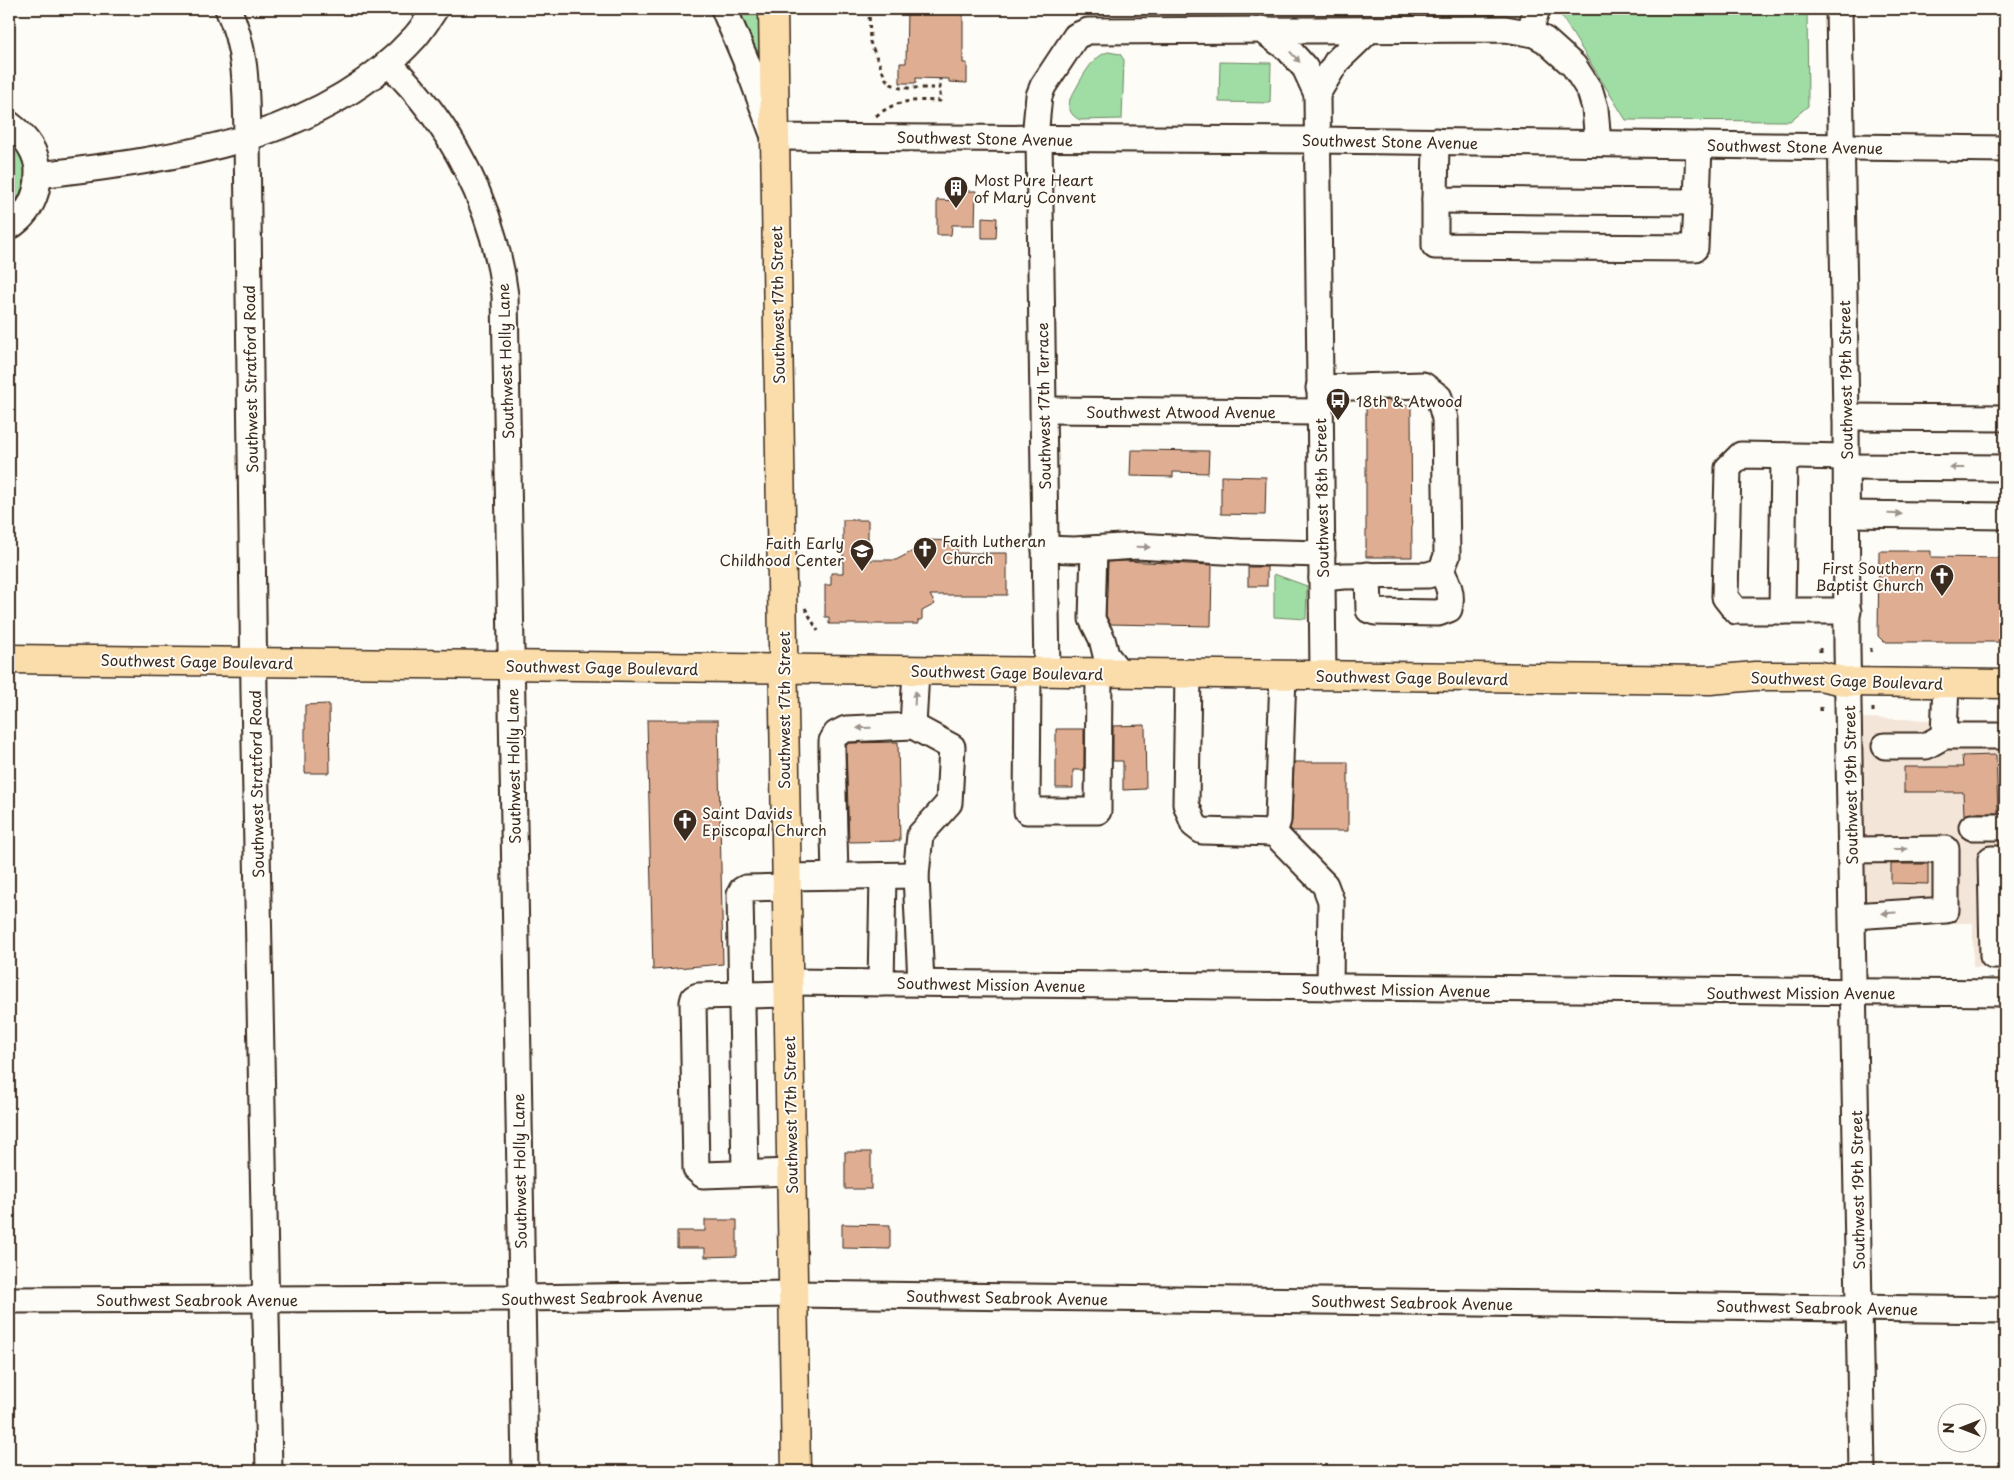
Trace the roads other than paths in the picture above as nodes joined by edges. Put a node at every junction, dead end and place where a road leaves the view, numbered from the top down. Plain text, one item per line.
1 (228, 9) edge
2 (435, 9) edge
3 (724, 9) edge
4 (773, 9) edge
5 (1537, 9) edge
6 (1839, 9) edge
7 (1372, 24) edge
8 (1261, 29) junction
9 (1529, 33) junction
10 (388, 63) junction
11 (1317, 94) junction
12 (9, 124) edge
13 (248, 137) junction
14 (774, 137) junction
15 (1039, 139) junction
16 (1318, 140) junction
17 (1436, 141) junction
18 (1598, 143) junction
19 (1699, 145) junction
20 (1841, 147) junction
21 (2005, 149) edge
22 (38, 176) junction
23 (1435, 200) junction
24 (1697, 202) junction
25 (9, 227) edge
26 (1319, 400) junction
27 (1044, 410) junction
28 (1846, 417) junction
29 (2005, 418) edge
30 (1784, 456) junction
31 (1846, 462) junction
32 (2005, 468) edge
33 (1847, 514) junction
34 (2005, 516) edge
35 (1045, 549) junction
36 (1094, 549) junction
37 (1322, 566) junction
38 (1441, 571) junction
39 (1368, 576) junction
40 (1782, 611) junction
41 (1848, 611) junction
42 (9, 659) edge
43 (254, 662) junction
44 (511, 666) junction
45 (783, 669) junction
46 (916, 671) junction
47 (1037, 672) junction
48 (1109, 673) junction
49 (1188, 674) junction
50 (1283, 675) junction
51 (1323, 675) junction
52 (1848, 682) junction
53 (1946, 683) junction
54 (2005, 684) edge
55 (913, 726) junction
56 (1944, 736) junction
57 (2005, 736) edge
58 (1885, 746) dead end
59 (1972, 827) dead end
60 (2005, 827) edge
61 (1274, 833) junction
62 (1852, 850) junction
63 (2005, 859) edge
64 (916, 875) junction
65 (835, 876) junction
66 (883, 876) junction
67 (786, 882) junction
68 (1853, 916) junction
69 (2005, 956) edge
70 (881, 983) junction
71 (921, 983) junction
72 (788, 988) junction
73 (1330, 988) junction
74 (1854, 993) junction
75 (2005, 993) edge
76 (741, 995) junction
77 (791, 1172) junction
78 (744, 1174) junction
79 (793, 1294) junction
80 (265, 1298) junction
81 (521, 1298) junction
82 (9, 1300) edge
83 (1859, 1308) junction
84 (2005, 1310) edge
85 (268, 1471) edge
86 (525, 1471) edge
87 (796, 1471) edge
88 (1862, 1471) edge

1 - 13 street, Southwest Stratford Road
2 - 10 street
3 - 14 street
4 - 14 main road, Southwest 17th Street
5 - 9 street
6 - 20 street, Southwest 19th Street
7 - 8 street, Southwest 17th Terrace
7 - 9 street, Southwest 17th Terrace
7 - 11 street
8 -> 11 street
8 - 15 street, Southwest 17th Terrace
9 - 18 street, Southwest 17th Terrace
10 - 13 street
10 - 44 street, Southwest Holly Lane
11 - 16 street, Southwest 18th Street
12 - 22 street
13 - 22 street
13 - 43 street, Southwest Stratford Road
14 - 15 street, Southwest Stone Avenue
14 - 45 main road, Southwest 17th Street
15 - 16 street, Southwest Stone Avenue
15 - 27 street, Southwest 17th Terrace
16 - 17 street, Southwest Stone Avenue
16 - 26 street, Southwest 18th Street
17 - 18 street, Southwest Stone Avenue
17 - 23 street
18 - 19 street, Southwest Stone Avenue
19 - 20 street, Southwest Stone Avenue
19 - 24 street
20 - 21 street, Southwest Stone Avenue
20 - 28 street, Southwest 19th Street
22 - 25 street
23 - 24 street
23 - 24 street
26 - 27 street, Southwest Atwood Avenue
26 - 37 street, Southwest 18th Street
26 - 38 street, Southwest Atwood Avenue
27 - 35 street, Southwest 17th Terrace
28 - 29 street
28 - 31 street, Southwest 19th Street
30 - 31 street
30 - 40 street
30 - 40 street
32 -> 31 street
31 - 33 street, Southwest 19th Street
33 -> 34 street
33 - 41 street, Southwest 19th Street
35 - 36 street
35 - 47 street, Southwest 17th Terrace
36 -> 37 street
36 - 48 street
37 - 39 street
37 - 51 street, Southwest 18th Street
38 - 39 street
38 - 39 street
40 - 41 street
41 - 52 street, Southwest 19th Street
42 - 43 main road, Southwest Gage Boulevard
43 - 44 main road, Southwest Gage Boulevard
43 - 80 street, Southwest Stratford Road
44 - 45 main road, Southwest Gage Boulevard
44 - 81 street, Southwest Holly Lane
45 - 46 main road, Southwest Gage Boulevard
45 - 67 main road, Southwest 17th Street
46 - 47 main road, Southwest Gage Boulevard
55 -> 46 street
47 - 48 main road, Southwest Gage Boulevard
47 - 48 street, Southwest 17th Terrace
48 - 49 main road, Southwest Gage Boulevard
49 - 50 main road, Southwest Gage Boulevard
49 - 61 street
50 - 51 main road, Southwest Gage Boulevard
50 - 61 street
51 - 52 main road, Southwest Gage Boulevard
52 - 53 main road, Southwest Gage Boulevard
52 - 62 street, Southwest 19th Street
53 - 54 main road, Southwest Gage Boulevard
53 - 56 street
55 - 64 street
55 -> 65 street
56 - 57 street
56 - 58 street
59 - 60 street
61 - 73 street
62 - 68 street, Southwest 19th Street
62 -> 68 street
63 - 69 street
64 - 66 street
64 - 71 street
65 - 66 street
65 - 67 street
66 - 70 street
67 - 72 main road, Southwest 17th Street
67 - 76 street
68 - 74 street, Southwest 19th Street
70 - 71 street, Southwest Mission Avenue
70 - 72 street, Southwest Mission Avenue
71 - 73 street, Southwest Mission Avenue
72 - 76 street, Southwest Mission Avenue
72 - 77 main road, Southwest 17th Street
73 - 74 street, Southwest Mission Avenue
74 - 75 street, Southwest Mission Avenue
74 - 83 street, Southwest 19th Street
76 - 78 street
76 - 78 street, Southwest Mission Avenue
77 - 78 street, Southwest Mission Avenue
77 - 79 main road, Southwest 17th Street
79 - 81 street, Southwest Seabrook Avenue
79 - 83 street, Southwest Seabrook Avenue
79 - 87 main road, Southwest 17th Street
80 - 81 street, Southwest Seabrook Avenue
80 - 82 street, Southwest Seabrook Avenue
80 - 85 street, Southwest Stratford Road
81 - 86 street, Southwest Holly Lane
83 - 84 street, Southwest Seabrook Avenue
83 - 88 street, Southwest 19th Street

